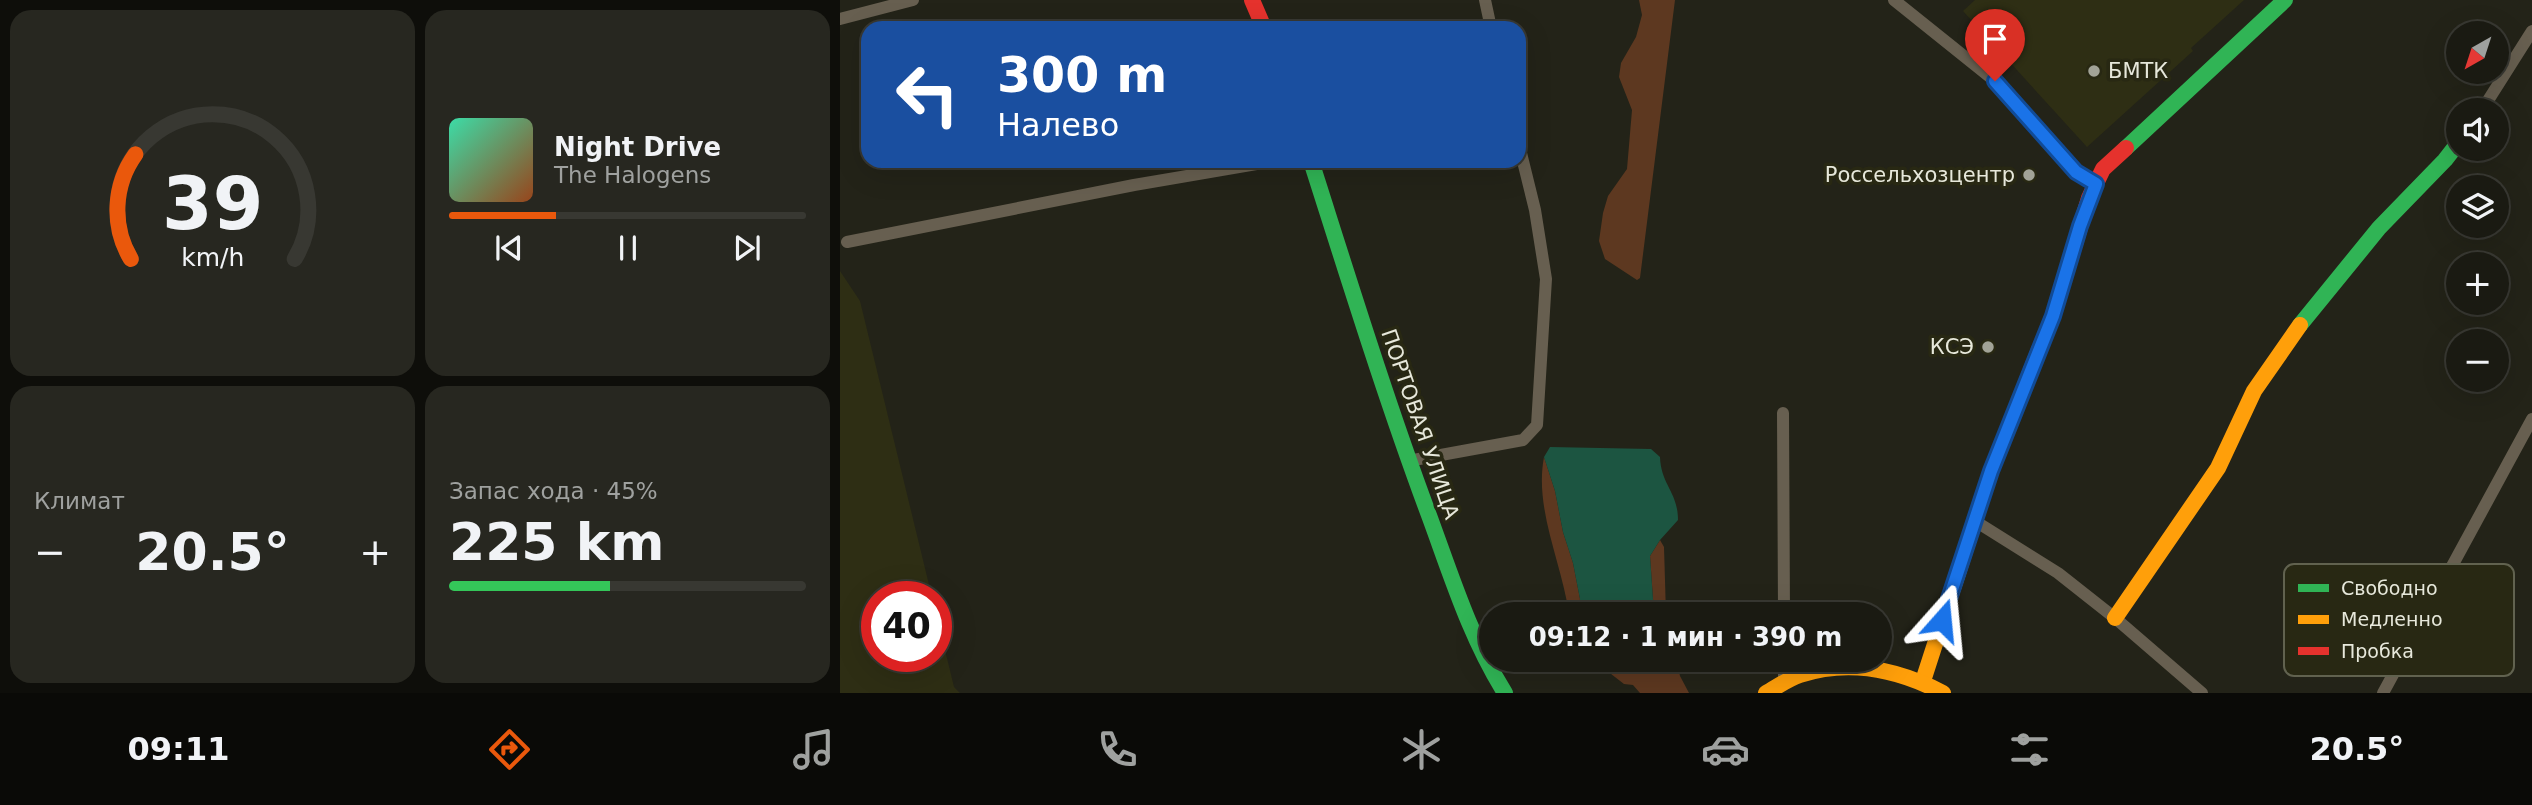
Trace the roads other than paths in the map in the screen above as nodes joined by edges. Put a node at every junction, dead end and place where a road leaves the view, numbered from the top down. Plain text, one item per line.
1 (914, 0) edge
2 (1252, 0) edge
3 (1485, 0) edge
4 (1894, 0) edge
5 (2285, 0) edge
6 (840, 19) edge
7 (1261, 21) edge
8 (1490, 21) edge
9 (2532, 31) edge
10 (2490, 98) edge
11 (2446, 159) edge
12 (1234, 168) edge
13 (1313, 168) edge
14 (1525, 168) edge
15 (2096, 184) junction
16 (846, 242) dead end
17 (1783, 413) dead end
18 (2532, 419) edge
19 (1408, 461) junction
20 (1975, 521) junction
21 (2453, 564) edge
22 (1784, 602) edge
23 (2115, 618) junction
24 (1784, 672) edge
25 (2392, 676) edge
26 (1923, 681) junction
27 (1784, 683) junction
28 (1504, 693) edge
29 (1766, 693) edge
30 (1943, 693) edge
31 (2202, 693) edge
32 (2383, 693) edge

1 - 6 street
2 - 7 street
3 - 8 street
4 - 15 street
5 - 15 street
9 - 10 street
11 - 23 street
12 - 16 street
13 - 19 street, ПОРТОВАЯ УЛИЦА
14 - 19 street
15 - 20 street
17 - 22 street
18 - 21 street
19 - 28 street, ПОРТОВАЯ УЛИЦА
20 - 23 street
20 - 26 street
23 - 31 street
24 - 27 street
25 - 32 street
26 - 27 street
26 - 30 street
27 - 29 street

